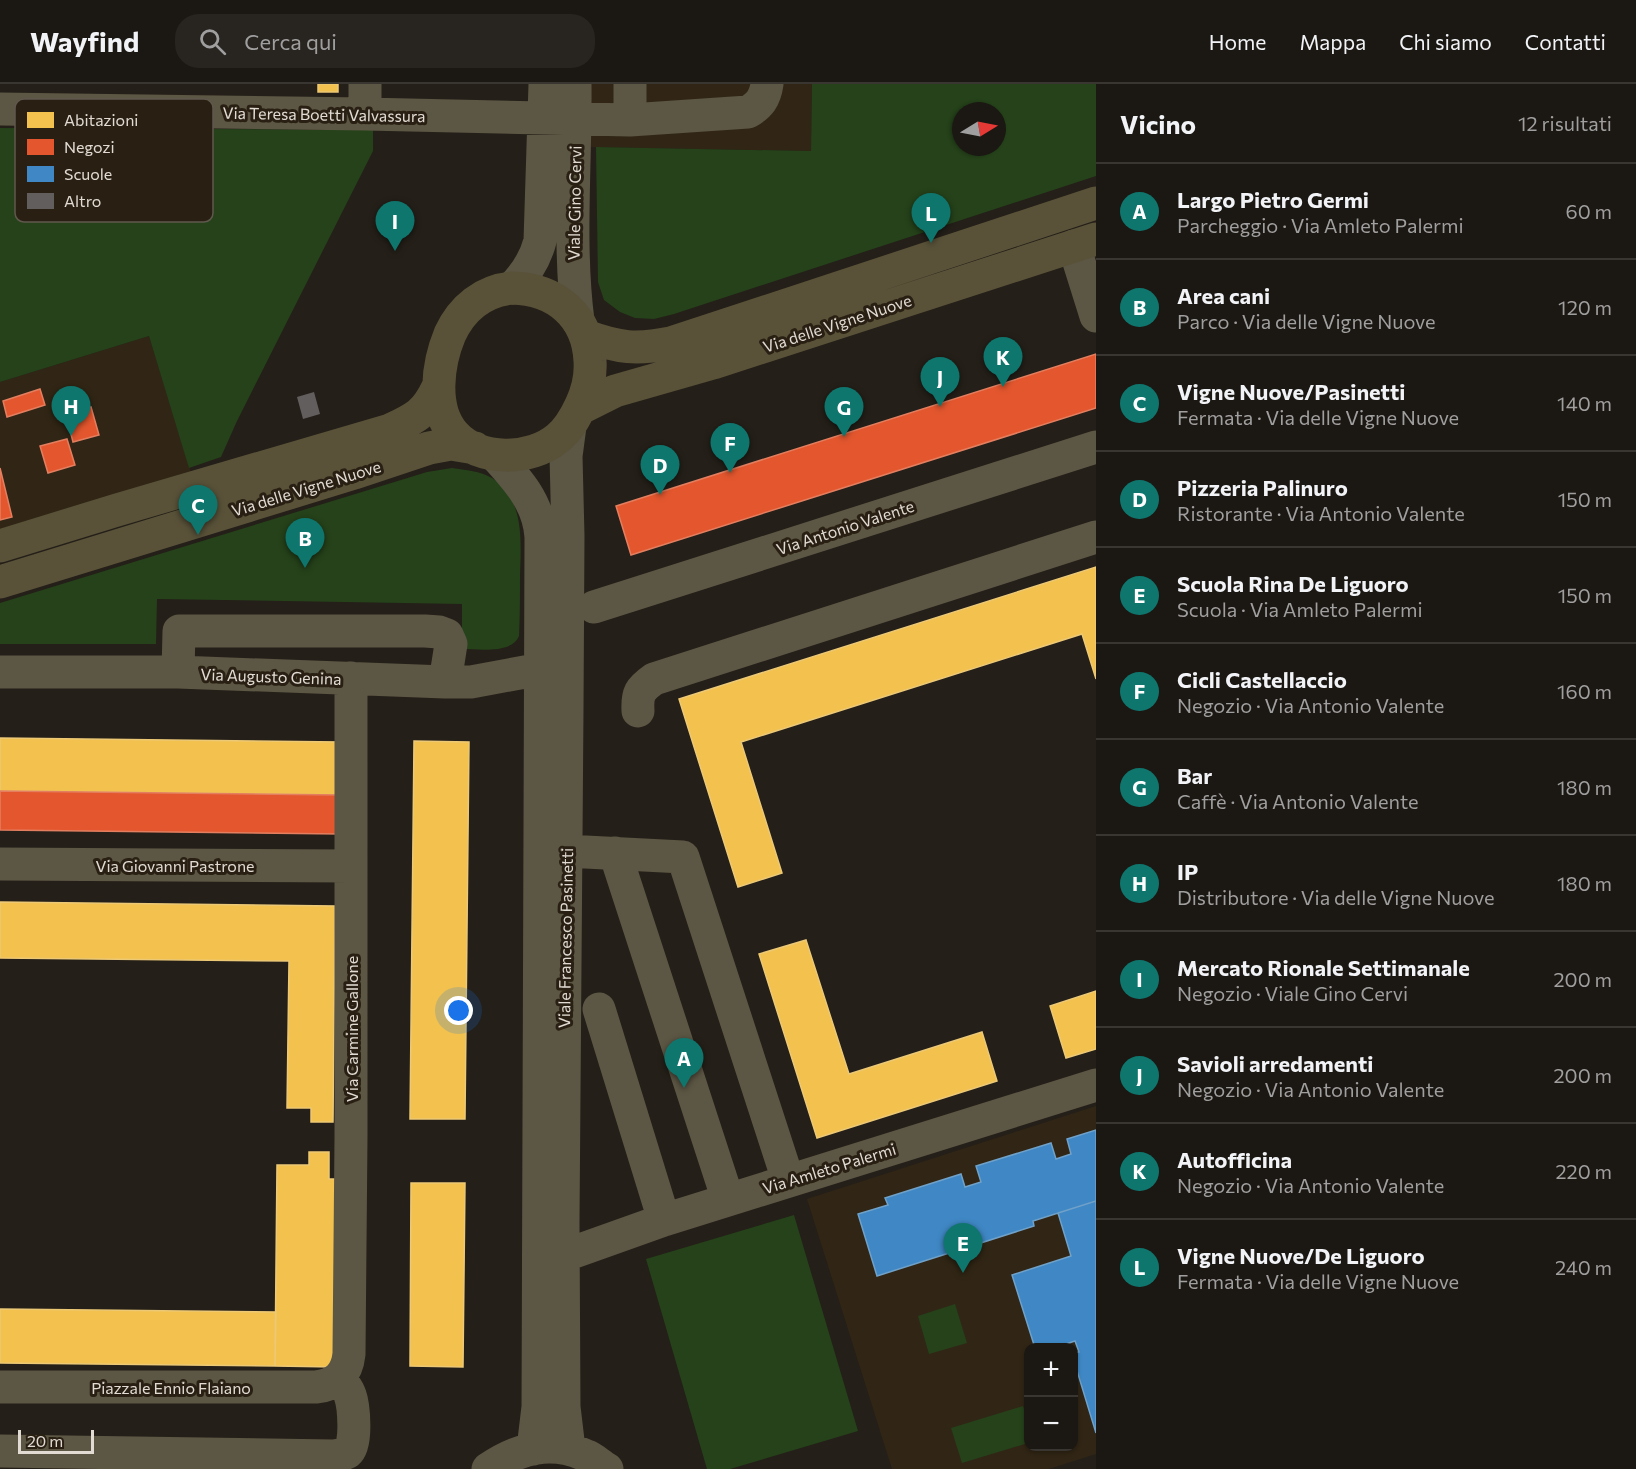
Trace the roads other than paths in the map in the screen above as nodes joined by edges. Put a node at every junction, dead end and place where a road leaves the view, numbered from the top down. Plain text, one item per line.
1 (545, 84) edge
2 (575, 84) edge
3 (630, 84) edge
4 (767, 84) edge
5 (365, 99) edge
6 (213, 103) edge
7 (0, 109) edge
8 (15, 109) edge
9 (560, 119) junction
10 (630, 120) junction
11 (1096, 203) edge
12 (1085, 243) edge
13 (512, 288) junction
14 (1096, 316) edge
15 (582, 329) junction
16 (438, 387) junction
17 (575, 418) junction
18 (1096, 447) edge
19 (485, 451) junction
20 (1096, 537) edge
21 (0, 546) edge
22 (0, 582) edge
23 (594, 608) dead end
24 (554, 669) junction
25 (0, 672) edge
26 (178, 672) junction
27 (351, 678) junction
28 (458, 682) junction
29 (638, 711) dead end
30 (541, 720) junction
31 (566, 851) junction
32 (615, 853) junction
33 (0, 864) edge
34 (351, 866) junction
35 (599, 1009) dead end
36 (1096, 1085) edge
37 (788, 1180) junction
38 (728, 1200) junction
39 (664, 1220) junction
40 (563, 1256) junction
41 (340, 1378) junction
42 (0, 1387) edge
43 (533, 1449) junction
44 (569, 1449) junction
45 (0, 1451) edge
46 (488, 1469) edge
47 (607, 1469) edge

1 - 9 street, Viale Gino Cervi
2 - 9 street, Viale Gino Cervi
3 - 10 street
4 - 10 street, Via Teresa Boetti Valvassura
5 - 6 street, Via Teresa Boetti Valvassura
5 - 9 street, Via Teresa Boetti Valvassura
7 - 8 street, Via Teresa Boetti Valvassura
9 - 10 street, Via Teresa Boetti Valvassura
9 - 13 street, Viale Gino Cervi
9 - 15 street, Viale Gino Cervi
11 - 15 main road, Via delle Vigne Nuove
12 - 14 street
12 - 17 main road, Via delle Vigne Nuove
13 - 15 main road
13 - 16 main road
15 - 17 main road
16 - 19 main road
16 - 21 main road, Via delle Vigne Nuove
17 - 19 main road
17 - 24 street, Viale Francesco Pasinetti
18 - 23 street, Via Antonio Valente
19 - 22 main road, Via delle Vigne Nuove
19 - 24 street, Viale Francesco Pasinetti
20 - 29 street
24 - 28 street, Via Augusto Genina
24 - 30 street, Viale Francesco Pasinetti
24 - 31 street, Viale Francesco Pasinetti
25 - 26 street, Via Augusto Genina
26 - 27 street, Via Augusto Genina
26 - 28 street
27 - 28 street, Via Augusto Genina
27 - 34 street, Via Carmine Gallone
28 - 30 street
30 - 43 street, Viale Francesco Pasinetti
31 - 32 street
31 - 40 street, Viale Francesco Pasinetti
32 - 37 street
32 - 38 street
33 - 34 street, Via Giovanni Pastrone
34 - 41 street, Via Carmine Gallone
35 - 39 street
36 - 37 street, Via Amleto Palermi
37 - 38 street, Via Amleto Palermi
38 - 39 street, Via Amleto Palermi
39 - 40 street, Via Amleto Palermi
40 - 44 street, Viale Francesco Pasinetti
41 - 42 street, Piazzale Ennio Flaiano
41 - 45 street
43 - 44 street
43 - 46 street
44 - 47 street

